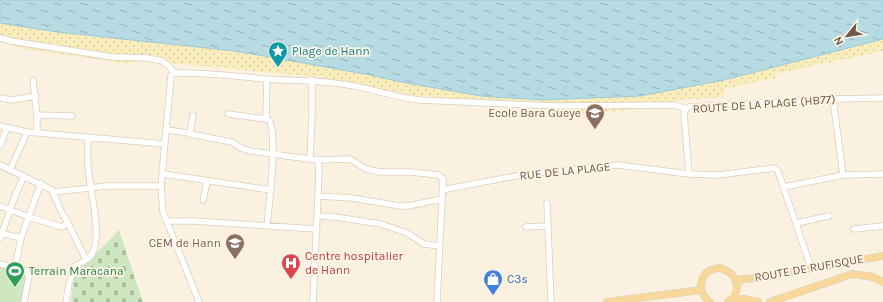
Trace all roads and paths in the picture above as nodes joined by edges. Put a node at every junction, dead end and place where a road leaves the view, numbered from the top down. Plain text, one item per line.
1 (0, 38) edge
2 (174, 74) junction
3 (267, 79) junction
4 (34, 80) dead end
5 (312, 80) junction
6 (36, 96) junction
7 (0, 98) edge
8 (883, 98) edge
9 (833, 99) junction
10 (687, 108) junction
11 (228, 114) dead end
12 (37, 115) junction
13 (193, 115) dead end
14 (72, 116) dead end
15 (266, 119) junction
16 (0, 126) edge
17 (7, 128) junction
18 (167, 130) junction
19 (27, 132) junction
20 (37, 133) junction
21 (189, 133) junction
22 (88, 138) junction
23 (165, 144) junction
24 (0, 146) edge
25 (273, 153) junction
26 (310, 159) junction
27 (318, 160) junction
28 (0, 165) edge
29 (10, 170) junction
30 (163, 174) junction
31 (689, 174) junction
32 (883, 174) edge
33 (843, 175) junction
34 (24, 176) junction
35 (207, 181) junction
36 (41, 183) junction
37 (161, 186) junction
38 (90, 187) junction
39 (784, 187) junction
40 (271, 190) junction
41 (442, 190) junction
42 (54, 192) junction
43 (318, 196) junction
44 (442, 199) junction
45 (203, 200) dead end
46 (547, 203) dead end
47 (0, 206) edge
48 (11, 210) junction
49 (317, 216) junction
50 (829, 216) dead end
51 (29, 217) junction
52 (166, 221) junction
53 (68, 223) junction
54 (796, 223) junction
55 (268, 226) junction
56 (548, 226) junction
57 (883, 226) edge
58 (526, 227) dead end
59 (317, 229) junction
60 (854, 229) dead end
61 (0, 235) edge
62 (21, 238) junction
63 (440, 246) junction
64 (883, 256) edge
65 (86, 260) junction
66 (0, 264) edge
67 (15, 268) junction
68 (810, 268) junction
69 (736, 280) junction
70 (883, 282) edge
71 (736, 289) junction
72 (701, 290) junction
73 (744, 299) junction
74 (729, 301) edge
75 (24, 302) edge
76 (66, 302) edge
77 (199, 302) edge
78 (313, 302) edge
79 (437, 302) edge
80 (552, 302) edge
81 (607, 302) edge
82 (710, 302) edge
83 (758, 302) edge
84 (770, 302) edge

1 - 2 street
2 - 3 street
2 - 18 street
3 - 5 street
3 - 15 street
4 - 6 street
5 - 10 street
5 - 26 street
6 - 7 street
6 - 12 street
8 - 9 street, ROUTE DE LA PLAGE (HB77)
9 - 10 street, ROUTE DE LA PLAGE (HB77)
9 - 33 street
10 - 31 street, ROUTE DE LA PLAGE (HB77)
11 - 15 street
12 - 14 street
12 - 20 street
13 - 21 street
15 - 25 street
16 - 17 street
17 - 19 street
17 - 24 street
18 - 21 street
18 - 23 street
19 - 20 street
19 - 29 street
20 - 22 street
21 - 25 street
22 - 23 street
22 - 38 street
23 - 30 street
25 - 26 street
25 - 40 street
26 - 27 street
27 - 41 street
27 - 43 street
28 - 29 street
29 - 34 street
30 - 35 street
30 - 37 street
31 - 39 street, RUE DE LA PLAGE
31 - 41 street, RUE DE LA PLAGE
32 - 33 street
33 - 39 street
34 - 36 street
34 - 48 street
35 - 40 street
35 - 45 street
36 - 42 street
36 - 51 street
37 - 38 street
37 - 52 street
38 - 42 street
38 - 65 street
39 - 54 street
40 - 55 street
41 - 44 street
42 - 53 street
43 - 44 street
43 - 49 street
44 - 63 street
46 - 56 street
47 - 48 street
48 - 51 street
48 - 61 street
49 - 59 street
49 - 63 street
50 - 54 street
51 - 53 street
51 - 62 street
52 - 55 street
52 - 77 street
53 - 65 street
54 - 68 street
55 - 59 street
56 - 58 street
56 - 80 street
57 - 60 street
59 - 78 street
61 - 62 street
62 - 67 street
63 - 79 street
64 - 68 main road, ROUTE DE RUFISQUE
65 - 76 street
66 - 67 street
67 - 75 street
68 - 69 main road, ROUTE DE RUFISQUE
69 - 71 main road
69 - 72 main road
70 - 84 main road
71 - 73 main road
71 - 74 main road
72 - 81 main road
72 - 82 main road
73 - 74 main road
73 - 83 main road

